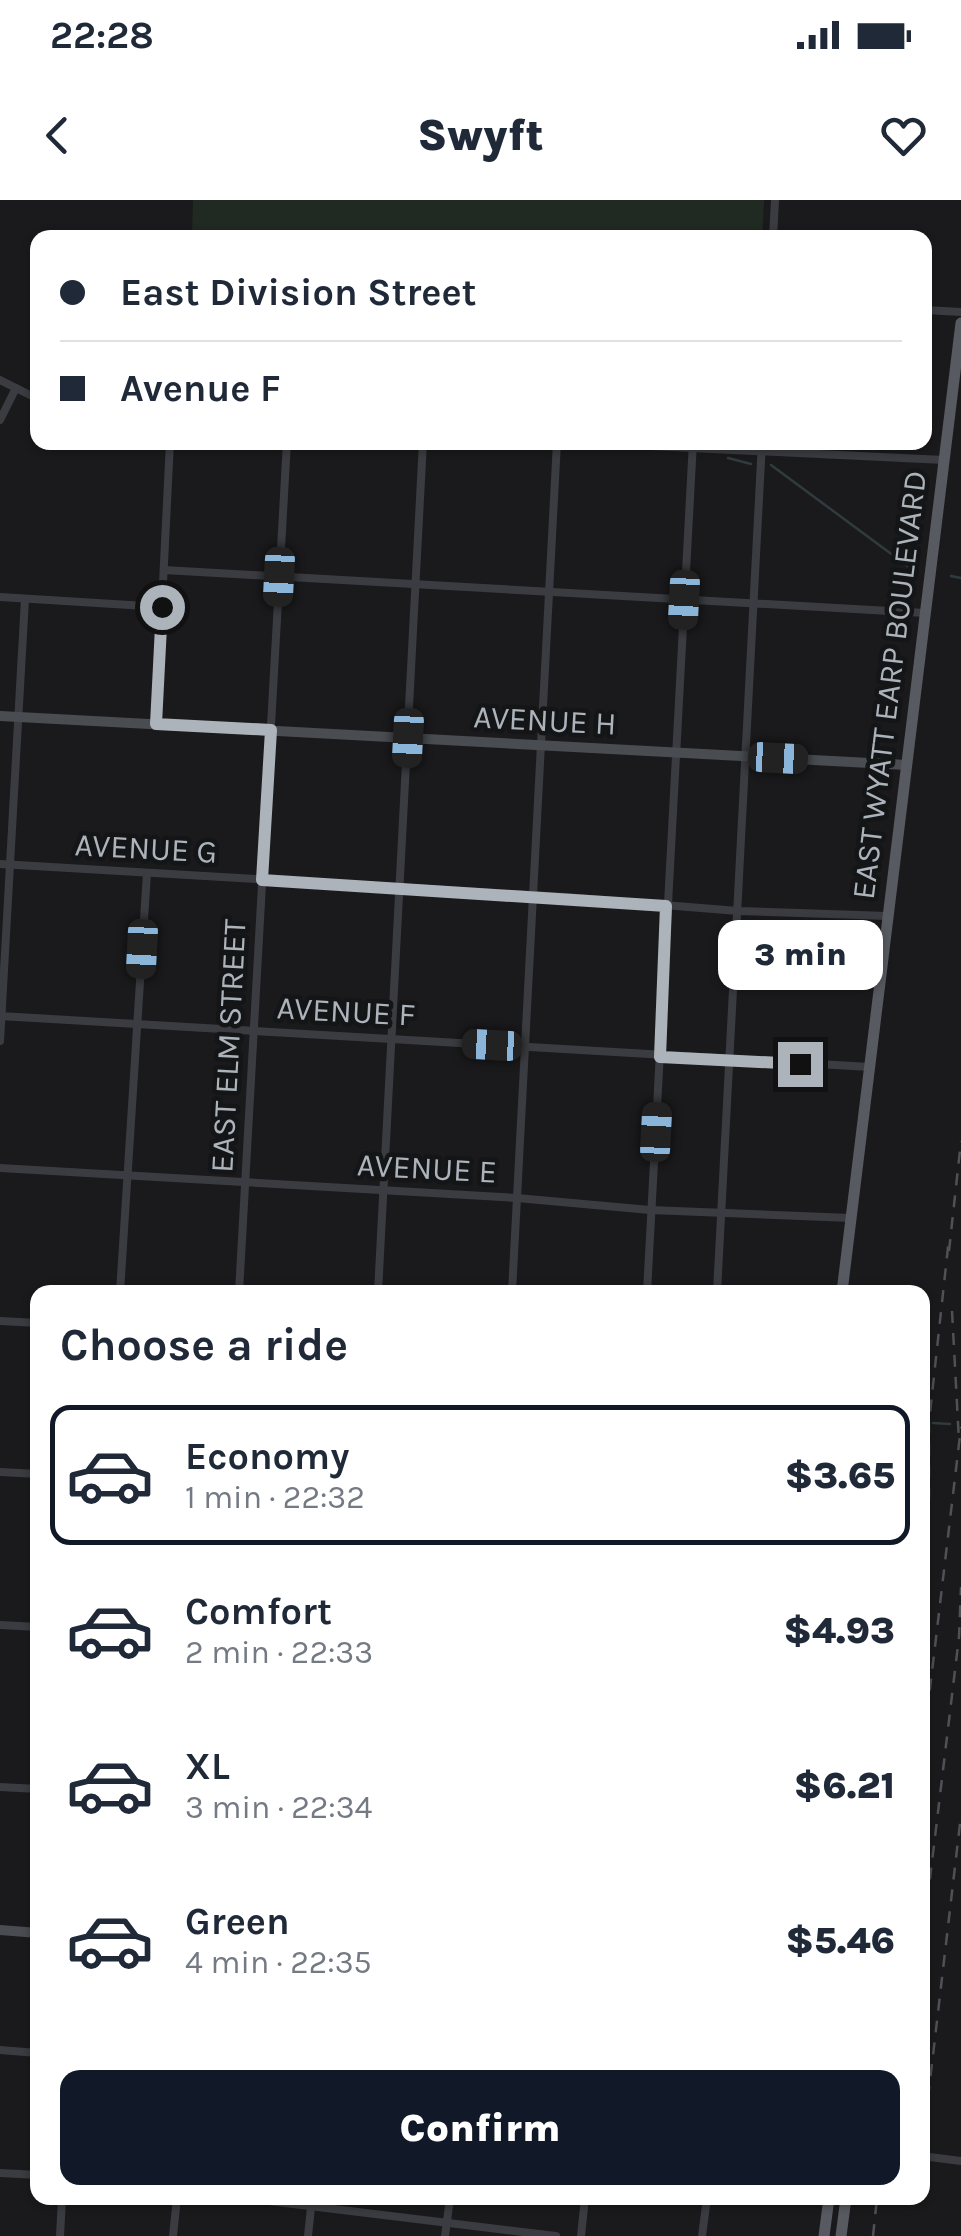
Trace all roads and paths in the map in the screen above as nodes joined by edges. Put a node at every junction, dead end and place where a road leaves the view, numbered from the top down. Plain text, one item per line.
1 (775, 200) edge
2 (773, 230) edge
3 (932, 310) edge
4 (961, 312) edge
5 (961, 322) edge
6 (0, 380) edge
7 (16, 388) junction
8 (30, 396) edge
9 (0, 420) edge
10 (170, 450) edge
11 (287, 450) edge
12 (423, 450) edge
13 (557, 450) edge
14 (693, 450) edge
15 (762, 450) edge
16 (788, 450) edge
17 (944, 460) junction
18 (164, 570) junction
19 (279, 577) junction
20 (416, 584) junction
21 (550, 592) junction
22 (0, 597) edge
23 (25, 599) junction
24 (684, 600) junction
25 (754, 604) junction
26 (162, 607) junction
27 (925, 613) junction
28 (0, 716) edge
29 (18, 716) junction
30 (156, 724) junction
31 (271, 730) junction
32 (408, 738) junction
33 (541, 745) junction
34 (676, 752) junction
35 (746, 756) junction
36 (907, 765) junction
37 (5, 865) edge
38 (146, 873) junction
39 (262, 880) junction
40 (399, 888) junction
41 (533, 895) junction
42 (666, 906) junction
43 (738, 911) junction
44 (888, 916) junction
45 (1, 1016) edge
46 (137, 1024) junction
47 (254, 1031) junction
48 (391, 1039) junction
49 (0, 1041) edge
50 (525, 1047) junction
51 (660, 1057) junction
52 (729, 1060) junction
53 (870, 1067) junction
54 (0, 1168) edge
55 (128, 1175) junction
56 (246, 1182) junction
57 (383, 1190) junction
58 (517, 1198) junction
59 (650, 1210) junction
60 (722, 1213) junction
61 (851, 1218) junction
62 (120, 1285) edge
63 (239, 1285) edge
64 (378, 1285) edge
65 (512, 1285) edge
66 (647, 1285) edge
67 (717, 1285) edge
68 (843, 1285) edge
69 (0, 1321) edge
70 (30, 1323) edge
71 (0, 1472) edge
72 (30, 1474) edge
73 (0, 1625) edge
74 (30, 1627) edge
75 (0, 1787) edge
76 (30, 1789) edge
77 (0, 1930) edge
78 (30, 1932) edge
79 (0, 2050) edge
80 (30, 2052) edge
81 (930, 2157) edge
82 (961, 2161) edge
83 (0, 2173) edge
84 (30, 2175) edge
85 (62, 2205) edge
86 (176, 2205) edge
87 (312, 2205) edge
88 (332, 2205) edge
89 (449, 2205) edge
90 (585, 2205) edge
91 (706, 2205) edge
92 (828, 2205) edge
93 (845, 2205) edge
94 (447, 2222) junction
95 (60, 2236) edge
96 (173, 2236) edge
97 (308, 2236) edge
98 (445, 2236) edge
99 (556, 2236) edge
100 (580, 2236) edge
101 (702, 2236) edge
102 (824, 2236) edge
103 (842, 2236) edge

1 - 2 street
3 - 4 street
5 - 17 main road, EAST WYATT EARP BOULEVARD
6 - 7 street
7 - 8 street
7 - 9 street
10 - 18 street
11 - 19 street, EAST ELM STREET
12 - 20 street
13 - 21 street
14 - 24 street
15 - 25 street
16 - 17 street
17 - 27 main road, EAST WYATT EARP BOULEVARD
18 - 19 street
18 - 26 street
19 - 20 street
19 - 31 street, EAST ELM STREET
20 - 21 street
20 - 32 street
21 - 24 street
21 - 33 street
22 - 23 street
23 - 26 street
23 - 29 street
24 - 25 street
24 - 34 street
25 - 27 street
25 - 35 street
26 - 30 street
27 - 36 main road, EAST WYATT EARP BOULEVARD
28 - 29 street, AVENUE H
29 - 30 street, AVENUE H
29 - 37 street
30 - 31 street, AVENUE H
31 - 32 street, AVENUE H
31 - 39 street, EAST ELM STREET
32 - 33 street, AVENUE H
32 - 40 street
33 - 34 street, AVENUE H
33 - 41 street
34 - 35 street, AVENUE H
34 - 42 street
35 - 36 street, AVENUE H
35 - 43 street
36 - 44 main road, EAST WYATT EARP BOULEVARD
37 - 38 street, AVENUE G
37 - 45 street
38 - 39 street, AVENUE G
38 - 46 street
39 - 40 street, AVENUE G
39 - 47 street, EAST ELM STREET
40 - 41 street, AVENUE G
40 - 48 street
41 - 42 street, AVENUE G
41 - 50 street
42 - 43 street, AVENUE G
42 - 51 street
43 - 44 street, AVENUE G
43 - 52 street
44 - 53 main road, EAST WYATT EARP BOULEVARD
45 - 46 street, AVENUE F
45 - 49 street
46 - 47 street, AVENUE F
46 - 55 street
47 - 48 street, AVENUE F
47 - 56 street, EAST ELM STREET
48 - 50 street, AVENUE F
48 - 57 street
50 - 51 street, AVENUE F
50 - 58 street
51 - 52 street, AVENUE F
51 - 59 street
52 - 53 street, AVENUE F
52 - 60 street
53 - 61 main road, EAST WYATT EARP BOULEVARD
54 - 55 street, AVENUE E
55 - 56 street, AVENUE E
55 - 62 street
56 - 57 street, AVENUE E
56 - 63 street, EAST ELM STREET
57 - 58 street, AVENUE E
57 - 64 street
58 - 59 street, AVENUE E
58 - 65 street
59 - 60 street, AVENUE E
59 - 66 street
60 - 61 street, AVENUE E
60 - 67 street
61 - 68 main road, EAST WYATT EARP BOULEVARD
69 - 70 street
71 - 72 street
73 - 74 street
75 - 76 street
77 - 78 street
79 - 80 street
81 - 82 street
83 - 84 street
85 - 95 street
86 - 96 street
87 - 97 street
88 - 94 street
89 - 94 street
90 - 100 street
91 - 101 street
92 - 102 main road
93 - 103 main road
94 - 98 street
94 - 99 street

